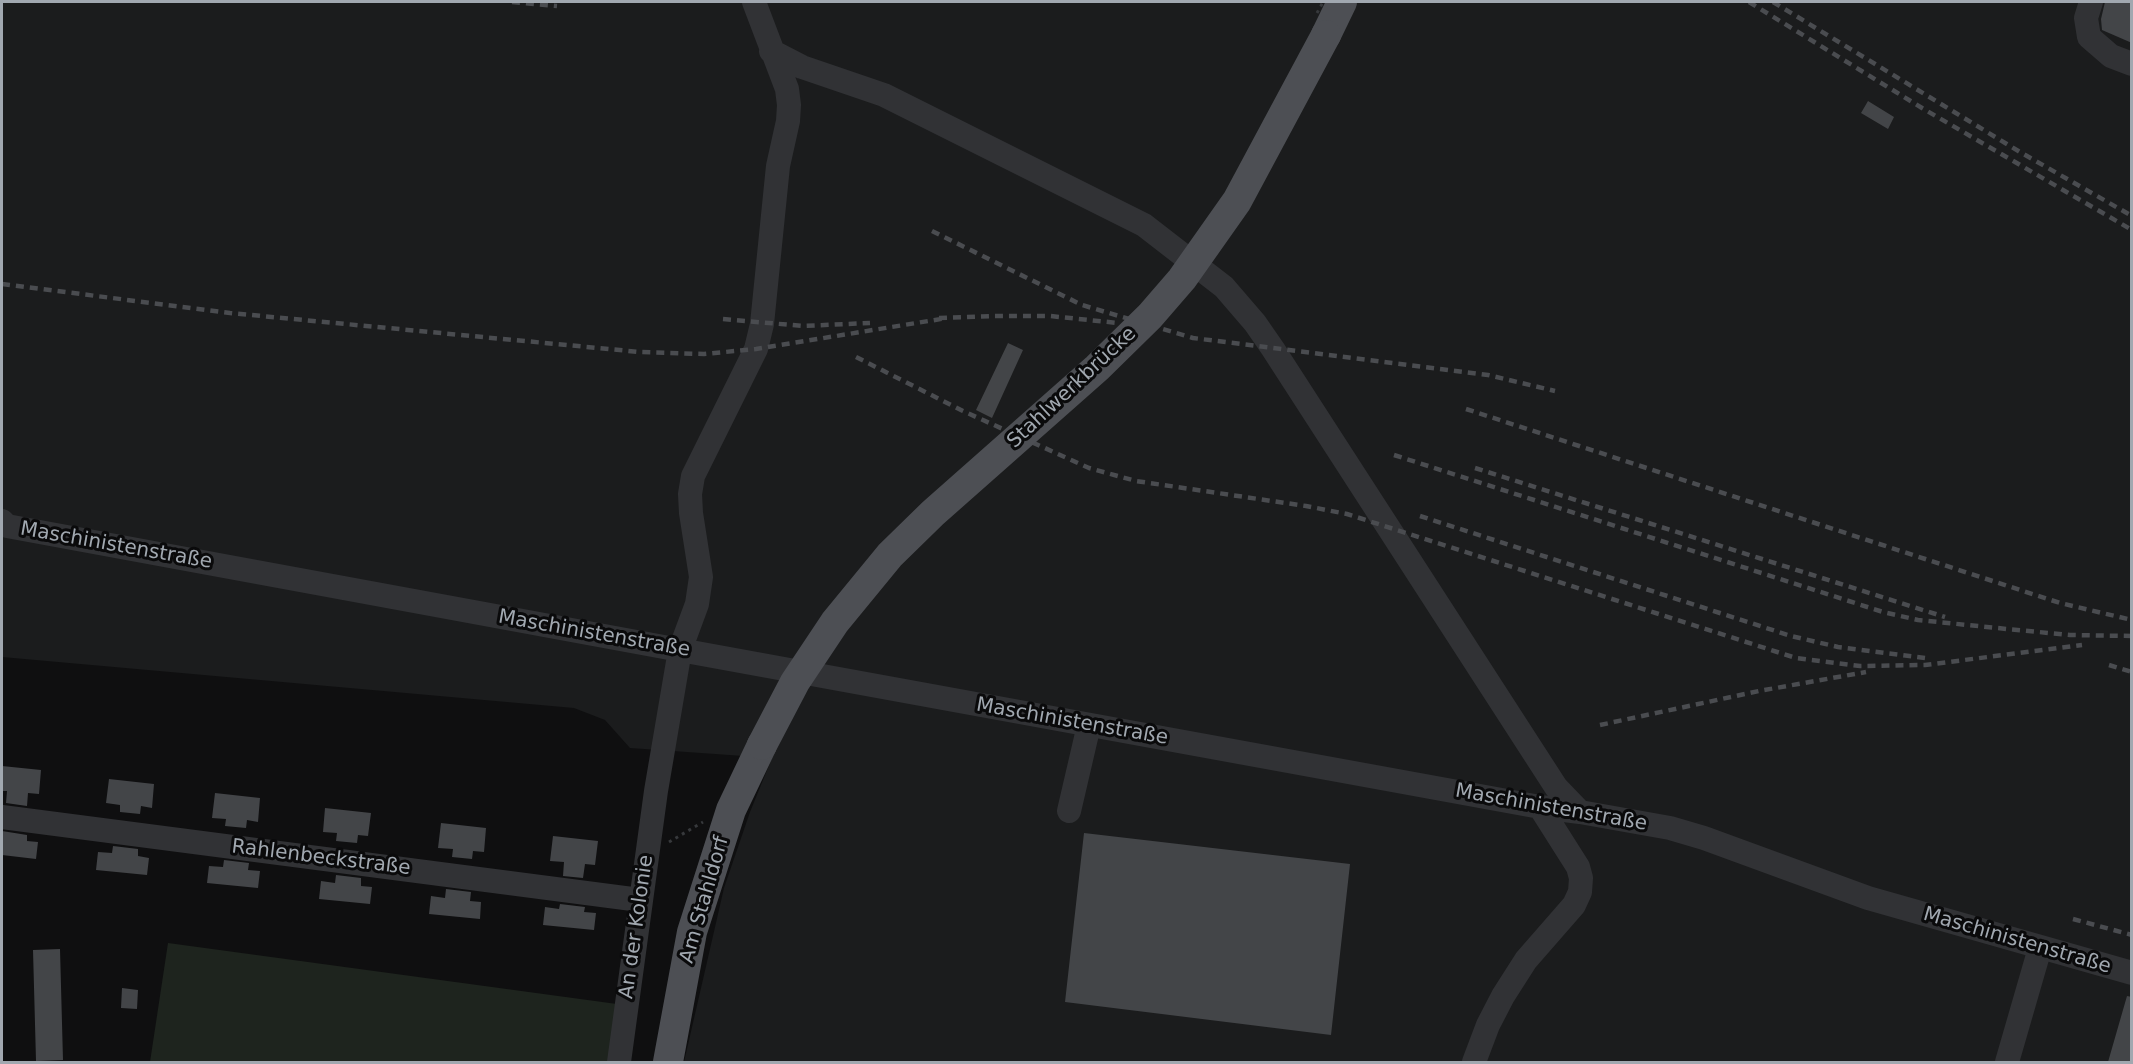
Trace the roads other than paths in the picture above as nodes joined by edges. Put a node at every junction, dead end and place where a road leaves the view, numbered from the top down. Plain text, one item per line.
1 (754, 2) edge
2 (1342, 2) edge
3 (2091, 2) edge
4 (771, 51) junction
5 (2132, 64) edge
6 (2, 521) edge
7 (680, 650) junction
8 (1089, 724) junction
9 (762, 744) joint
10 (1540, 807) junction
11 (1070, 811) dead end
12 (1580, 812) junction
13 (2, 817) edge
14 (640, 900) junction
15 (2040, 948) junction
16 (2132, 973) edge
17 (620, 1062) edge
18 (668, 1062) edge
19 (1474, 1062) edge
20 (2007, 1062) edge

1 - 4 street, An der Kolonie
2 - 9 main road, Stahlwerkbrücke, bridge
3 - 5 street
4 - 7 street, An der Kolonie
4 - 12 street
6 - 7 street, Maschinistenstraße
7 - 8 street, Maschinistenstraße
7 - 14 street, An der Kolonie
8 - 10 street, Maschinistenstraße
8 - 11 street
9 - 18 main road, Am Stahldorf
10 - 12 street, Maschinistenstraße
10 - 19 street
12 - 15 street, Maschinistenstraße
13 - 14 street, Rahlenbeckstraße
14 - 17 street, An der Kolonie
15 - 16 street, Maschinistenstraße
15 - 20 street

